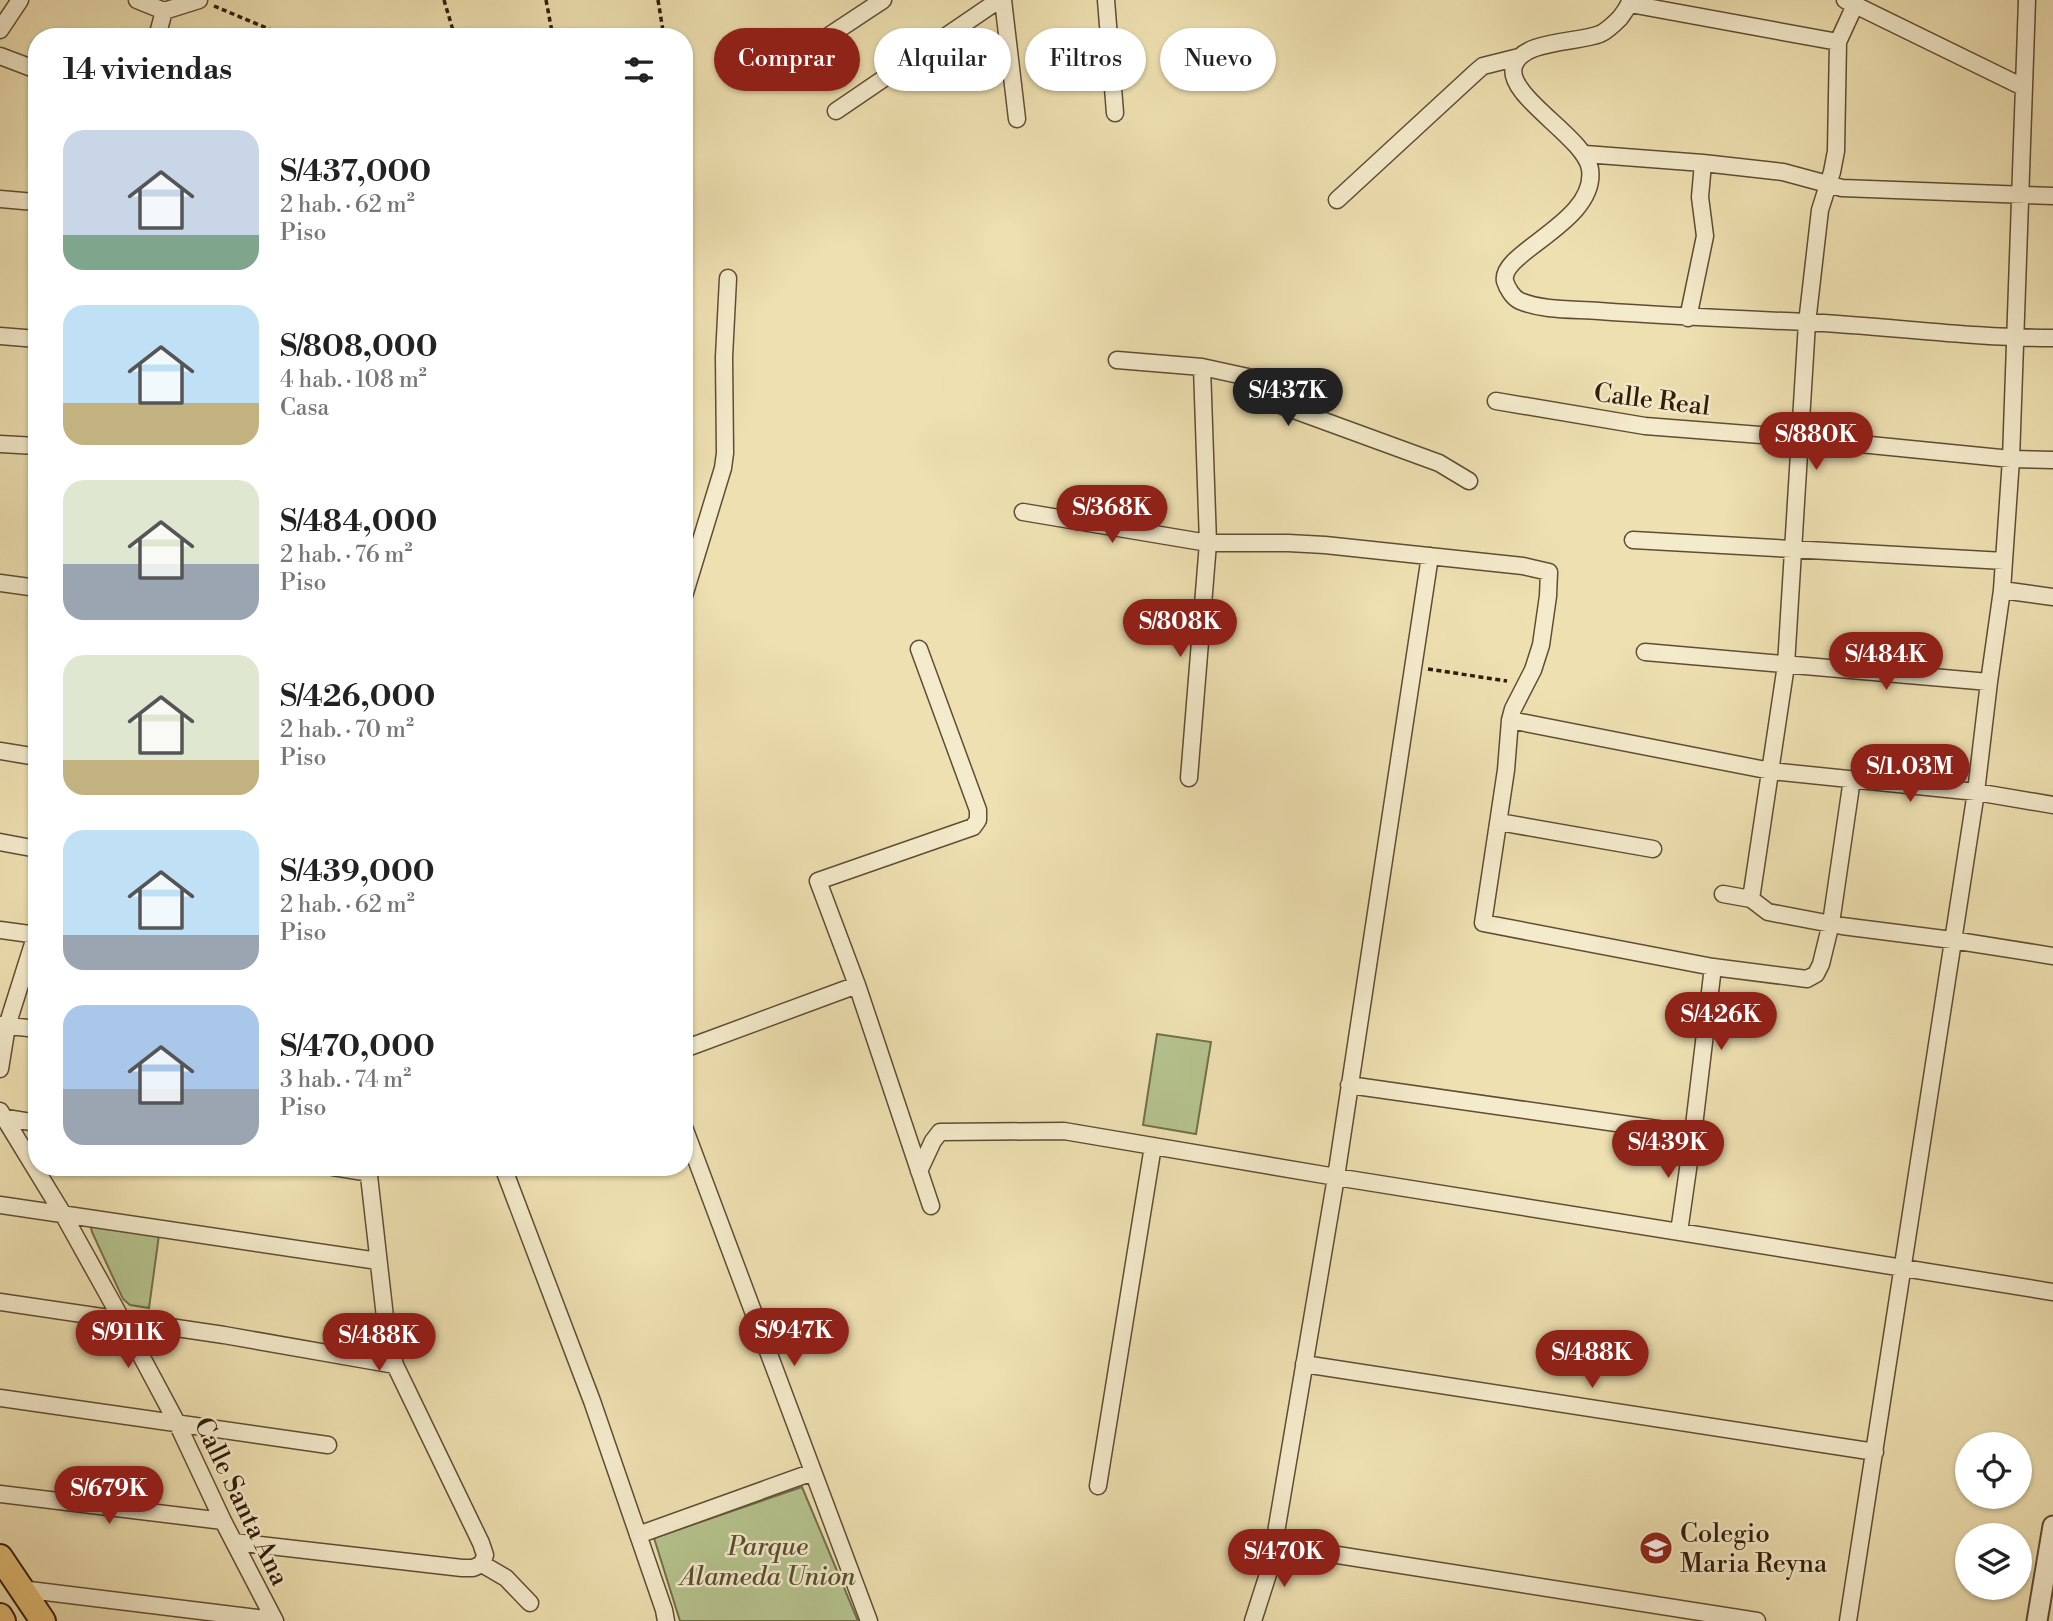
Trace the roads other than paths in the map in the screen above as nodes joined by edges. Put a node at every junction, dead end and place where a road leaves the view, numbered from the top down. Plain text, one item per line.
1 (20, 0) edge
2 (137, 0) edge
3 (200, 0) edge
4 (883, 0) edge
5 (1001, 0) edge
6 (1106, 0) edge
7 (2027, 0) edge
8 (1630, 2) edge
9 (1850, 2) edge
10 (164, 11) junction
11 (159, 28) edge
12 (841, 28) edge
13 (0, 30) edge
14 (1838, 41) junction
15 (0, 56) edge
16 (1519, 57) junction
17 (28, 67) edge
18 (2023, 87) junction
19 (836, 111) dead end
20 (1115, 113) dead end
21 (1017, 119) dead end
22 (1585, 154) junction
23 (1703, 163) junction
24 (1827, 185) junction
25 (2019, 195) junction
26 (2053, 196) edge
27 (0, 199) edge
28 (1337, 200) dead end
29 (28, 201) edge
30 (728, 278) dead end
31 (1688, 318) junction
32 (1807, 323) junction
33 (0, 336) edge
34 (28, 338) edge
35 (2015, 338) junction
36 (2053, 338) edge
37 (1117, 360) dead end
38 (1202, 367) junction
39 (1496, 401) dead end
40 (1800, 438) junction
41 (0, 444) edge
42 (28, 446) edge
43 (2011, 459) junction
44 (2053, 460) edge
45 (1469, 481) dead end
46 (1023, 512) dead end
47 (1633, 540) dead end
48 (1208, 543) junction
49 (1793, 549) junction
50 (1430, 556) junction
51 (2004, 561) junction
52 (693, 566) edge
53 (0, 583) edge
54 (28, 587) edge
55 (2002, 590) junction
56 (2053, 597) edge
57 (919, 649) dead end
58 (1645, 652) dead end
59 (1786, 664) junction
60 (1989, 682) junction
61 (1510, 720) junction
62 (0, 751) edge
63 (28, 756) edge
64 (1771, 771) junction
65 (1189, 778) dead end
66 (1852, 779) junction
67 (1976, 792) junction
68 (2053, 805) edge
69 (1499, 822) junction
70 (0, 842) edge
71 (28, 847) edge
72 (1653, 849) dead end
73 (1723, 894) dead end
74 (1751, 899) junction
75 (1831, 923) junction
76 (0, 930) edge
77 (28, 933) edge
78 (1952, 940) junction
79 (2053, 956) edge
80 (28, 959) edge
81 (1713, 967) junction
82 (857, 985) junction
83 (4, 1025) edge
84 (28, 1028) edge
85 (693, 1046) edge
86 (0, 1069) edge
87 (1349, 1085) junction
88 (1, 1115) edge
89 (28, 1121) edge
90 (1693, 1134) junction
91 (1153, 1146) junction
92 (693, 1151) edge
93 (28, 1158) edge
94 (919, 1171) junction
95 (39, 1176) edge
96 (370, 1176) edge
97 (506, 1176) edge
98 (1336, 1177) junction
99 (0, 1205) edge
100 (931, 1206) dead end
101 (63, 1214) junction
102 (1679, 1232) junction
103 (378, 1261) junction
104 (1903, 1268) junction
105 (2053, 1292) edge
106 (0, 1302) edge
107 (122, 1320) junction
108 (1304, 1364) junction
109 (395, 1365) junction
110 (0, 1398) edge
111 (177, 1423) junction
112 (328, 1445) dead end
113 (1875, 1452) junction
114 (813, 1472) junction
115 (1098, 1486) dead end
116 (0, 1494) edge
117 (223, 1521) junction
118 (2053, 1526) edge
119 (638, 1535) junction
120 (234, 1542) junction
121 (1274, 1545) junction
122 (0, 1557) edge
123 (482, 1564) junction
124 (21, 1589) junction
125 (530, 1603) dead end
126 (0, 1616) edge
127 (274, 1620) edge
128 (3, 1621) edge
129 (43, 1621) edge
130 (666, 1621) edge
131 (869, 1621) edge
132 (1253, 1621) edge
133 (1757, 1621) edge
134 (1848, 1621) edge
135 (2037, 1621) edge

1 - 13 street
2 - 10 street
3 - 10 street
4 - 12 street
5 - 19 street
5 - 21 street
6 - 20 street
7 - 18 street
8 - 14 street
8 - 16 street
9 - 14 street
9 - 18 street
10 - 11 street
14 - 24 street
15 - 17 street
16 - 22 street
16 - 28 street
18 - 25 street
22 - 23 street
22 - 31 street
23 - 24 street
23 - 31 street
24 - 25 street
24 - 32 street
25 - 26 street
25 - 35 street
27 - 29 street
30 - 52 street
31 - 32 street
32 - 35 street
32 - 40 street
33 - 34 street
35 - 36 street
35 - 43 street
37 - 38 street
38 - 45 street
38 - 48 street
39 - 40 street, Calle Real
40 - 43 street, Calle Real
40 - 49 street
41 - 42 street
43 - 44 street, Calle Real
43 - 51 street
46 - 48 street
47 - 49 street
48 - 50 street
48 - 65 street
49 - 51 street
49 - 59 street
50 - 61 street
50 - 87 street
51 - 55 street
53 - 54 street
55 - 56 street
55 - 60 street
57 - 82 street
58 - 59 street
59 - 60 street
59 - 64 street
60 - 67 street
61 - 64 street
61 - 69 street
62 - 63 street
64 - 66 street
64 - 74 street
66 - 67 street
66 - 75 street
67 - 68 street
67 - 78 street
69 - 72 street
69 - 81 street
70 - 71 street
73 - 74 street
74 - 75 street
75 - 78 street
75 - 81 street
76 - 77 street
78 - 79 street
78 - 104 street
80 - 83 street
81 - 90 street
82 - 85 street
82 - 94 street
83 - 84 street
83 - 86 street
87 - 90 street
87 - 98 street
88 - 89 street
88 - 93 street, Calle Santa Ana
90 - 102 street
91 - 94 street
91 - 98 street
91 - 115 street
92 - 114 street
94 - 100 street
95 - 101 street, Calle Santa Ana
96 - 103 street
97 - 119 street
98 - 102 street
98 - 108 street
99 - 101 street
101 - 103 street
101 - 107 street, Calle Santa Ana
102 - 104 street
103 - 109 street
104 - 105 street
104 - 113 street
106 - 107 street
107 - 109 street
107 - 111 street, Calle Santa Ana
108 - 113 street
108 - 121 street
109 - 123 street
110 - 111 street
111 - 112 street
111 - 117 street, Calle Santa Ana
113 - 134 street
114 - 119 street
114 - 131 street
116 - 117 street
117 - 120 street, Calle Santa Ana
118 - 135 street
119 - 130 street
120 - 123 street
120 - 127 street, Calle Santa Ana
121 - 132 street
121 - 133 street
122 - 124 main road
123 - 125 street
124 - 127 street
124 - 129 main road
126 - 128 main road

